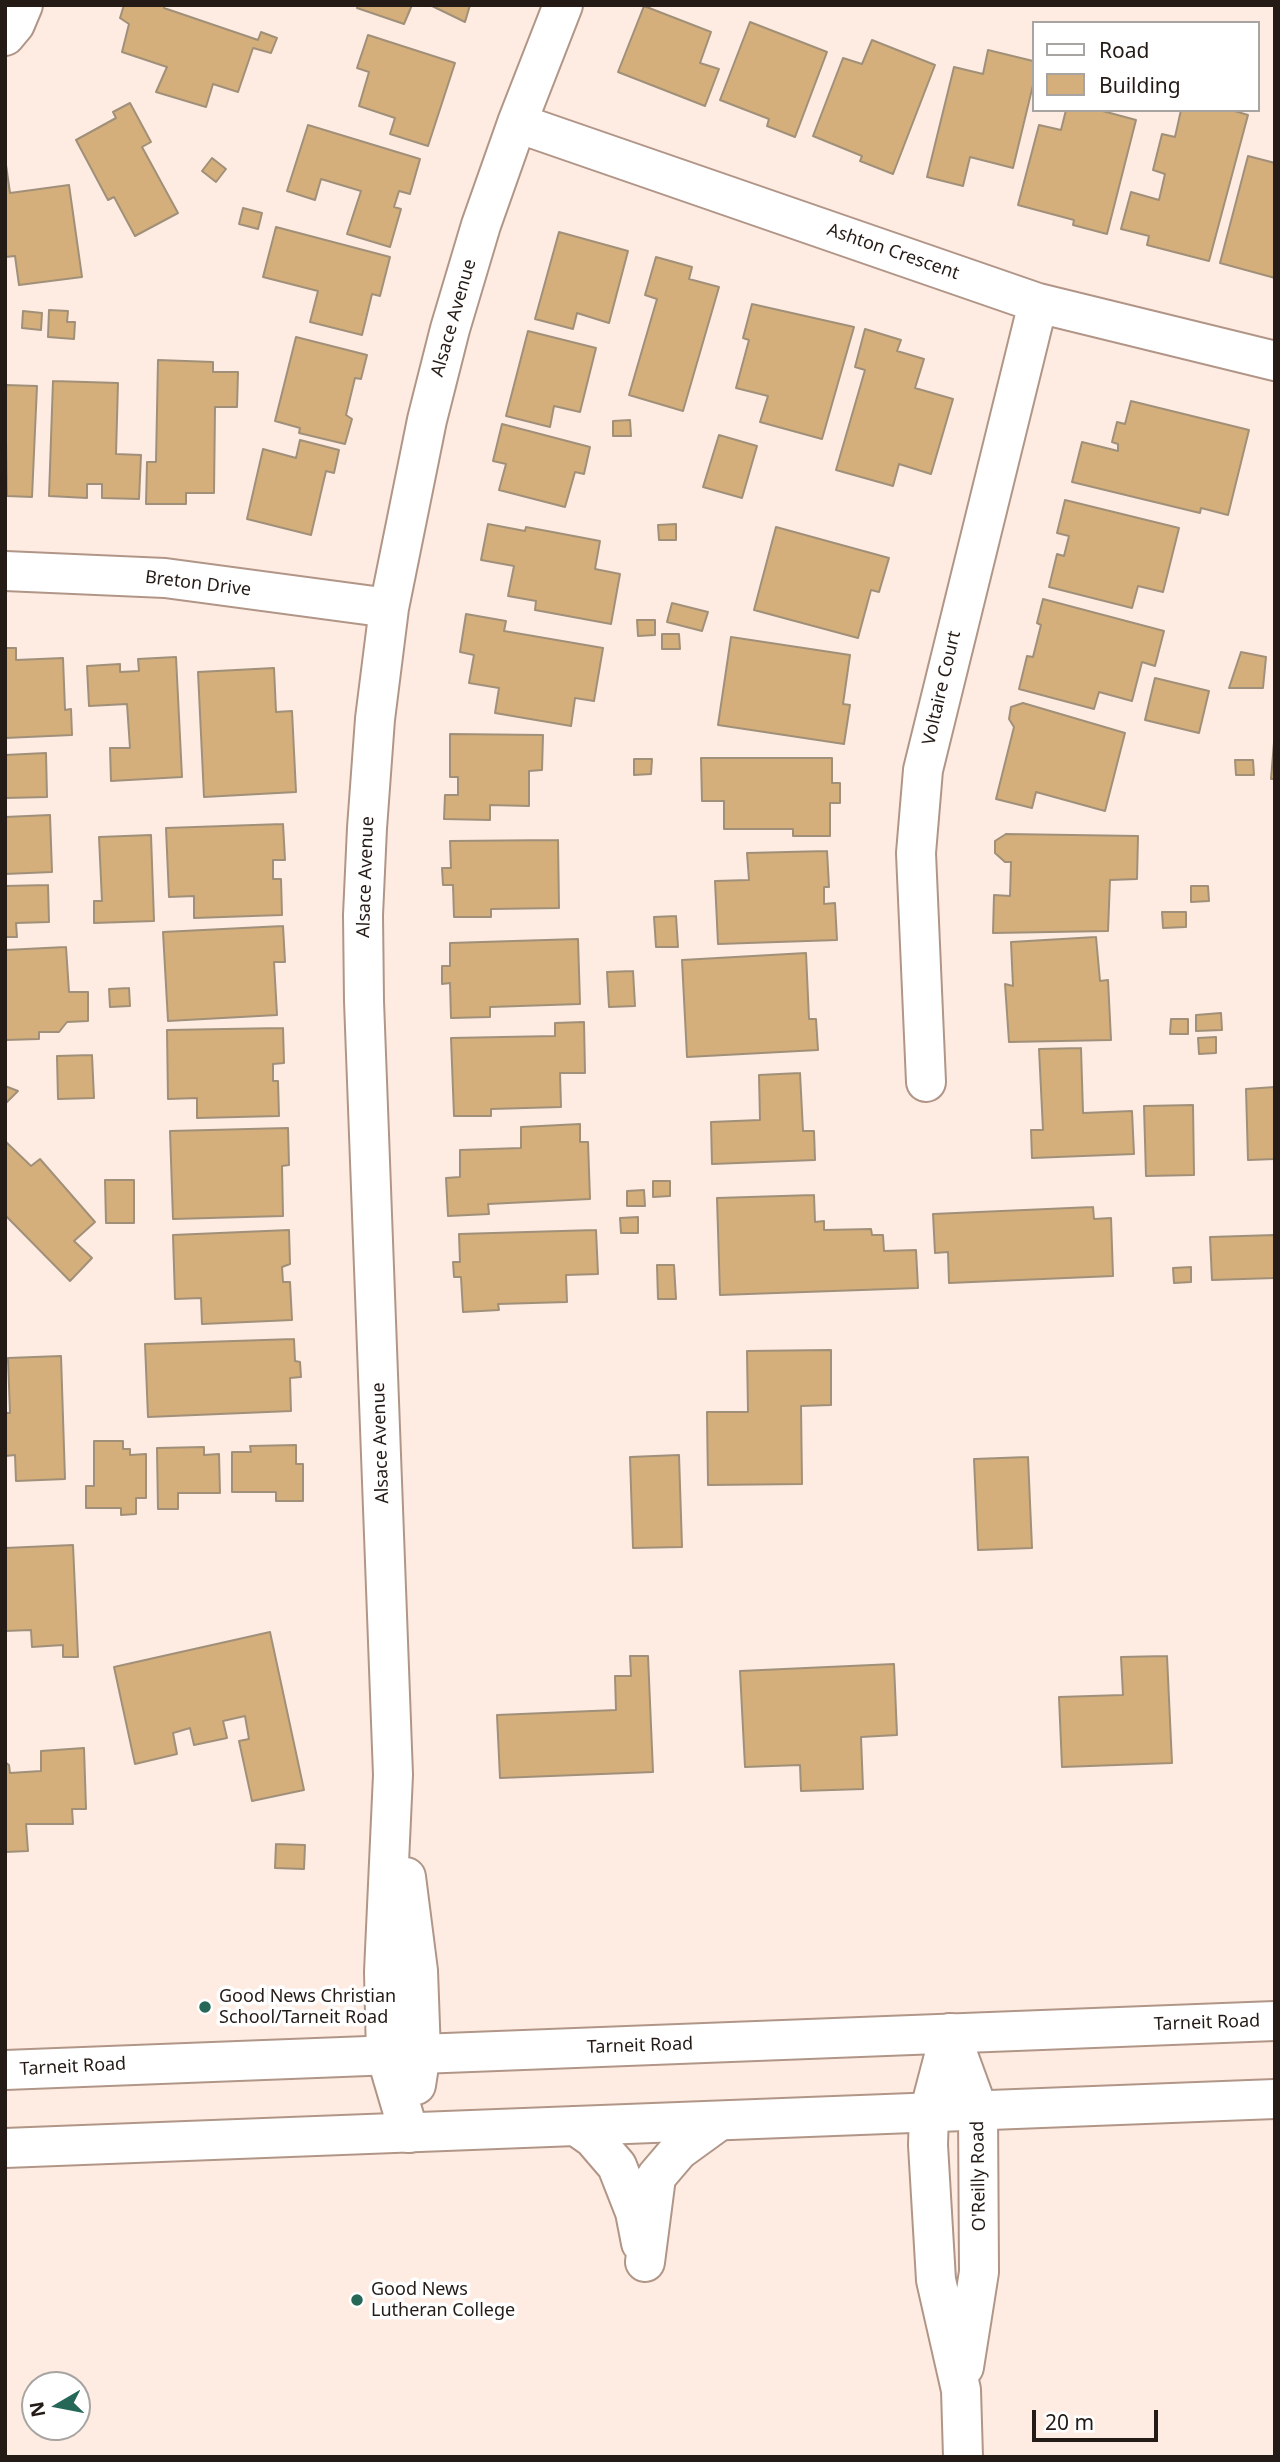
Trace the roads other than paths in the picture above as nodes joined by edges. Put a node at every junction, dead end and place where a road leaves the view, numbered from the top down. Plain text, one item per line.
1 (23, 5) edge
2 (563, 5) edge
3 (5, 36) edge
4 (517, 122) junction
5 (1038, 303) junction
6 (1275, 361) edge
7 (5, 571) edge
8 (389, 608) junction
9 (926, 1082) dead end
10 (1275, 2021) edge
11 (950, 2034) junction
12 (404, 2054) junction
13 (5, 2070) edge
14 (1275, 2099) edge
15 (978, 2110) junction
16 (929, 2113) junction
17 (719, 2121) junction
18 (576, 2126) junction
19 (409, 2133) junction
20 (5, 2148) edge
21 (961, 2390) junction
22 (963, 2457) edge

1 - 3 street
2 - 4 street, Alsace Avenue
4 - 5 street, Ashton Crescent
4 - 8 street, Alsace Avenue
5 - 6 street, Ashton Crescent
5 - 9 street, Voltaire Court
7 - 8 street, Breton Drive
8 - 12 street, Alsace Avenue
10 - 11 street, Tarneit Road
11 - 12 street, Tarneit Road
11 - 15 street, O'Reilly Road
11 - 16 street, O'Reilly Road
12 - 13 street, Tarneit Road
12 - 19 street, Alsace Avenue
14 - 15 street
15 - 16 street
15 - 21 street, O'Reilly Road
16 - 17 street
16 - 21 street, O'Reilly Road
17 - 18 street
17 - 18 street
18 - 19 street
19 - 20 street
21 - 22 street, O'Reilly Road

